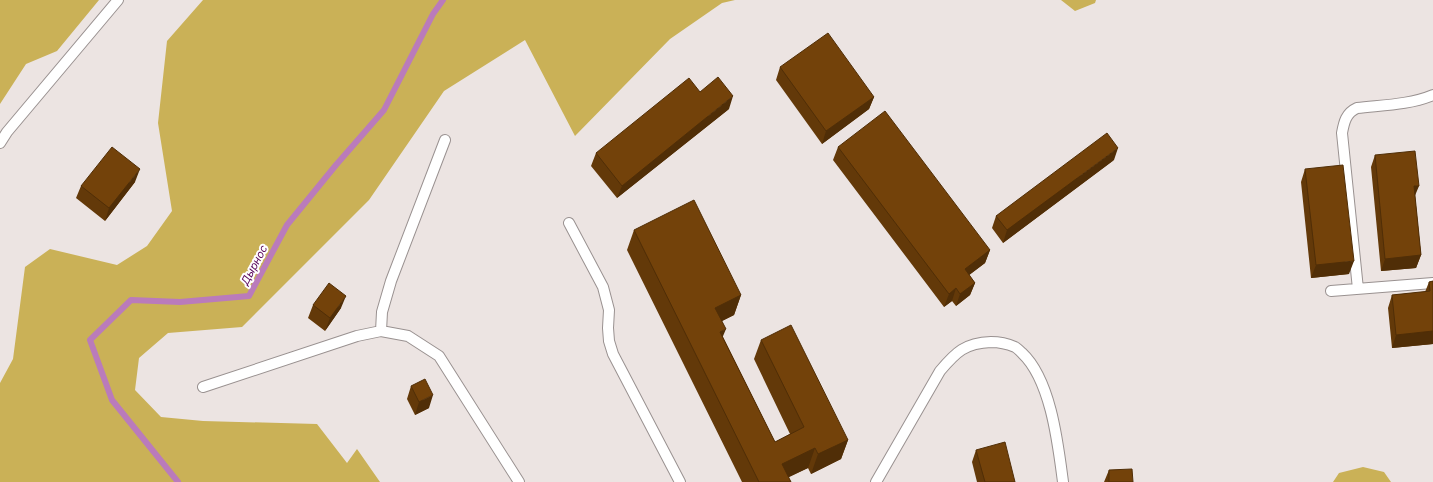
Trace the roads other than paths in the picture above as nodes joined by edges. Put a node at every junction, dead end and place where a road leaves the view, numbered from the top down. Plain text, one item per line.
1 (118, 0) edge
2 (1433, 95) edge
3 (445, 140) dead end
4 (0, 143) edge
5 (569, 223) dead end
6 (1433, 283) edge
7 (1358, 289) junction
8 (1331, 291) dead end
9 (381, 331) junction
10 (203, 387) dead end
11 (519, 482) edge
12 (680, 482) edge
13 (876, 482) edge
14 (1063, 482) edge

1 - 4 lane
2 - 7 lane
3 - 9 lane
5 - 12 lane
6 - 7 lane
7 - 8 lane
9 - 10 lane
9 - 11 lane
13 - 14 lane

